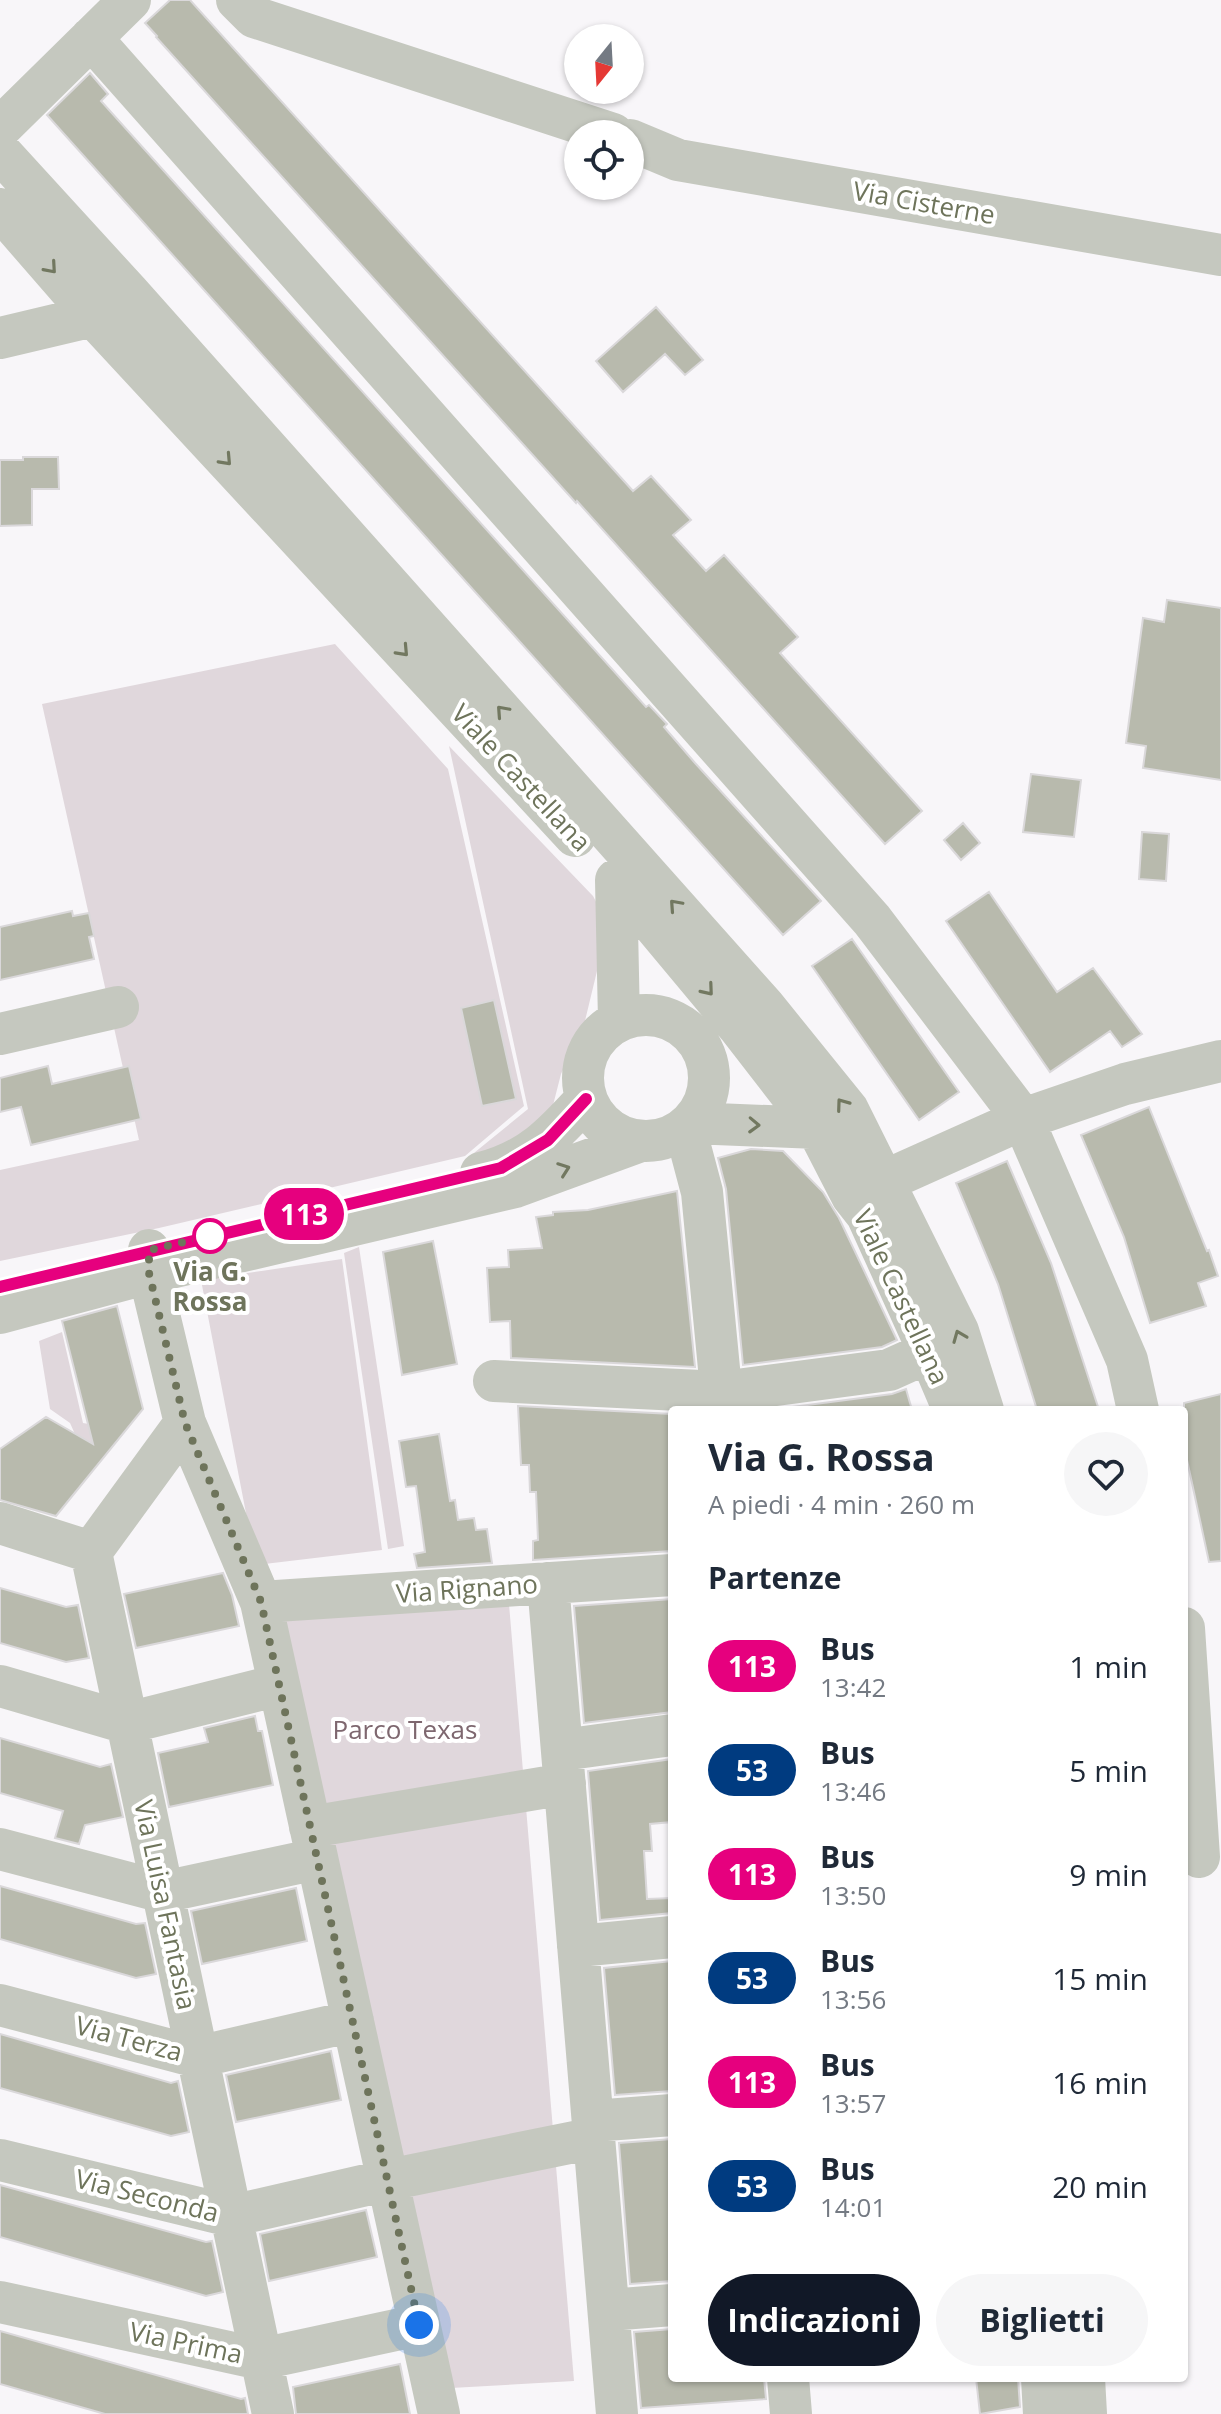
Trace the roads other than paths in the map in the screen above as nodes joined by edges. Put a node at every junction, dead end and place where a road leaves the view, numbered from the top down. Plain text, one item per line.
1 (130, 0) edge
2 (237, 0) edge
3 (91, 38) junction
4 (570, 120) edge
5 (0, 128) edge
6 (644, 146) edge
7 (0, 152) edge
8 (0, 209) edge
9 (1221, 255) edge
10 (129, 293) junction
11 (93, 316) junction
12 (0, 338) edge
13 (616, 880) junction
14 (118, 1007) dead end
15 (751, 1016) junction
16 (619, 1021) junction
17 (0, 1034) edge
18 (697, 1041) junction
19 (1221, 1061) edge
20 (586, 1099) junction
21 (1023, 1119) junction
22 (688, 1126) junction
23 (817, 1128) junction
24 (638, 1142) junction
25 (867, 1188) junction
26 (149, 1262) junction
27 (0, 1287) edge
28 (0, 1313) edge
29 (929, 1352) junction
30 (494, 1381) dead end
31 (723, 1401) edge
32 (950, 1406) edge
33 (982, 1406) edge
34 (1137, 1406) edge
35 (185, 1423) junction
36 (0, 1523) edge
37 (91, 1552) junction
38 (668, 1575) edge
39 (548, 1583) junction
40 (261, 1602) junction
41 (279, 1685) junction
42 (0, 1686) edge
43 (1188, 1689) edge
44 (127, 1723) junction
45 (668, 1736) edge
46 (563, 1767) junction
47 (314, 1843) junction
48 (0, 1849) edge
49 (1199, 1857) dead end
50 (163, 1892) junction
51 (668, 1937) edge
52 (578, 1946) junction
53 (0, 2005) edge
54 (353, 2021) junction
55 (197, 2057) junction
56 (668, 2116) edge
57 (594, 2130) junction
58 (0, 2160) edge
59 (388, 2180) junction
60 (231, 2216) junction
61 (0, 2302) edge
62 (668, 2305) edge
63 (609, 2310) junction
64 (419, 2325) junction
65 (261, 2359) junction
66 (788, 2382) edge
67 (1042, 2382) edge
68 (1084, 2382) edge
69 (273, 2414) edge
70 (439, 2414) edge
71 (617, 2414) edge
72 (791, 2414) edge
73 (1044, 2414) edge
74 (1086, 2414) edge

1 - 3 street
2 - 4 street
3 - 5 street
3 - 21 street
6 - 9 street, Via Cisterne
7 - 10 street
8 -> 11 street, Viale Castellana
10 - 11 street
15 -> 10 street
11 - 12 street
11 -> 13 street, Viale Castellana
13 -> 15 street, Viale Castellana
13 - 16 street
14 - 17 street
15 - 18 street
15 - 23 street, Viale Castellana
25 -> 15 street
16 - 18 street
16 - 20 street
18 - 22 street
19 - 21 street
20 - 24 street
20 - 26 street
21 - 25 street
21 - 34 street
22 -> 23 street
22 - 24 street
22 - 31 street
23 - 25 street, Viale Castellana
26 -> 24 street
25 - 29 street, Viale Castellana
33 -> 25 street
26 - 27 street
26 - 28 street
26 - 35 street
29 - 31 street
29 - 32 street, Viale Castellana
30 - 31 street
35 - 37 street
35 - 40 street
36 - 37 street
37 - 44 street, Via Luisa Fantasia
38 - 39 street, Via Rignano
39 - 40 street, Via Rignano
39 - 46 street
40 - 41 street
41 - 44 street
41 - 47 street
42 - 44 street
43 - 49 street
44 - 50 street, Via Luisa Fantasia
45 - 46 street
46 - 47 street
46 - 52 street
47 - 50 street
47 - 54 street
48 - 50 street
50 - 55 street, Via Luisa Fantasia
51 - 52 street
52 - 57 street
53 - 55 street, Via Terza
54 - 55 street, Via Terza
54 - 59 street
55 - 60 street, Via Luisa Fantasia
56 - 57 street, Via Seconda
57 - 59 street, Via Seconda
57 - 63 street
58 - 60 street, Via Seconda
59 - 60 street, Via Seconda
59 - 64 street
60 - 65 street, Via Luisa Fantasia
61 - 65 street, Via Prima
62 - 63 street
63 - 71 street
64 - 65 street, Via Prima
64 - 70 street
65 - 69 street, Via Luisa Fantasia
66 - 72 street
67 - 73 street
68 - 74 street

